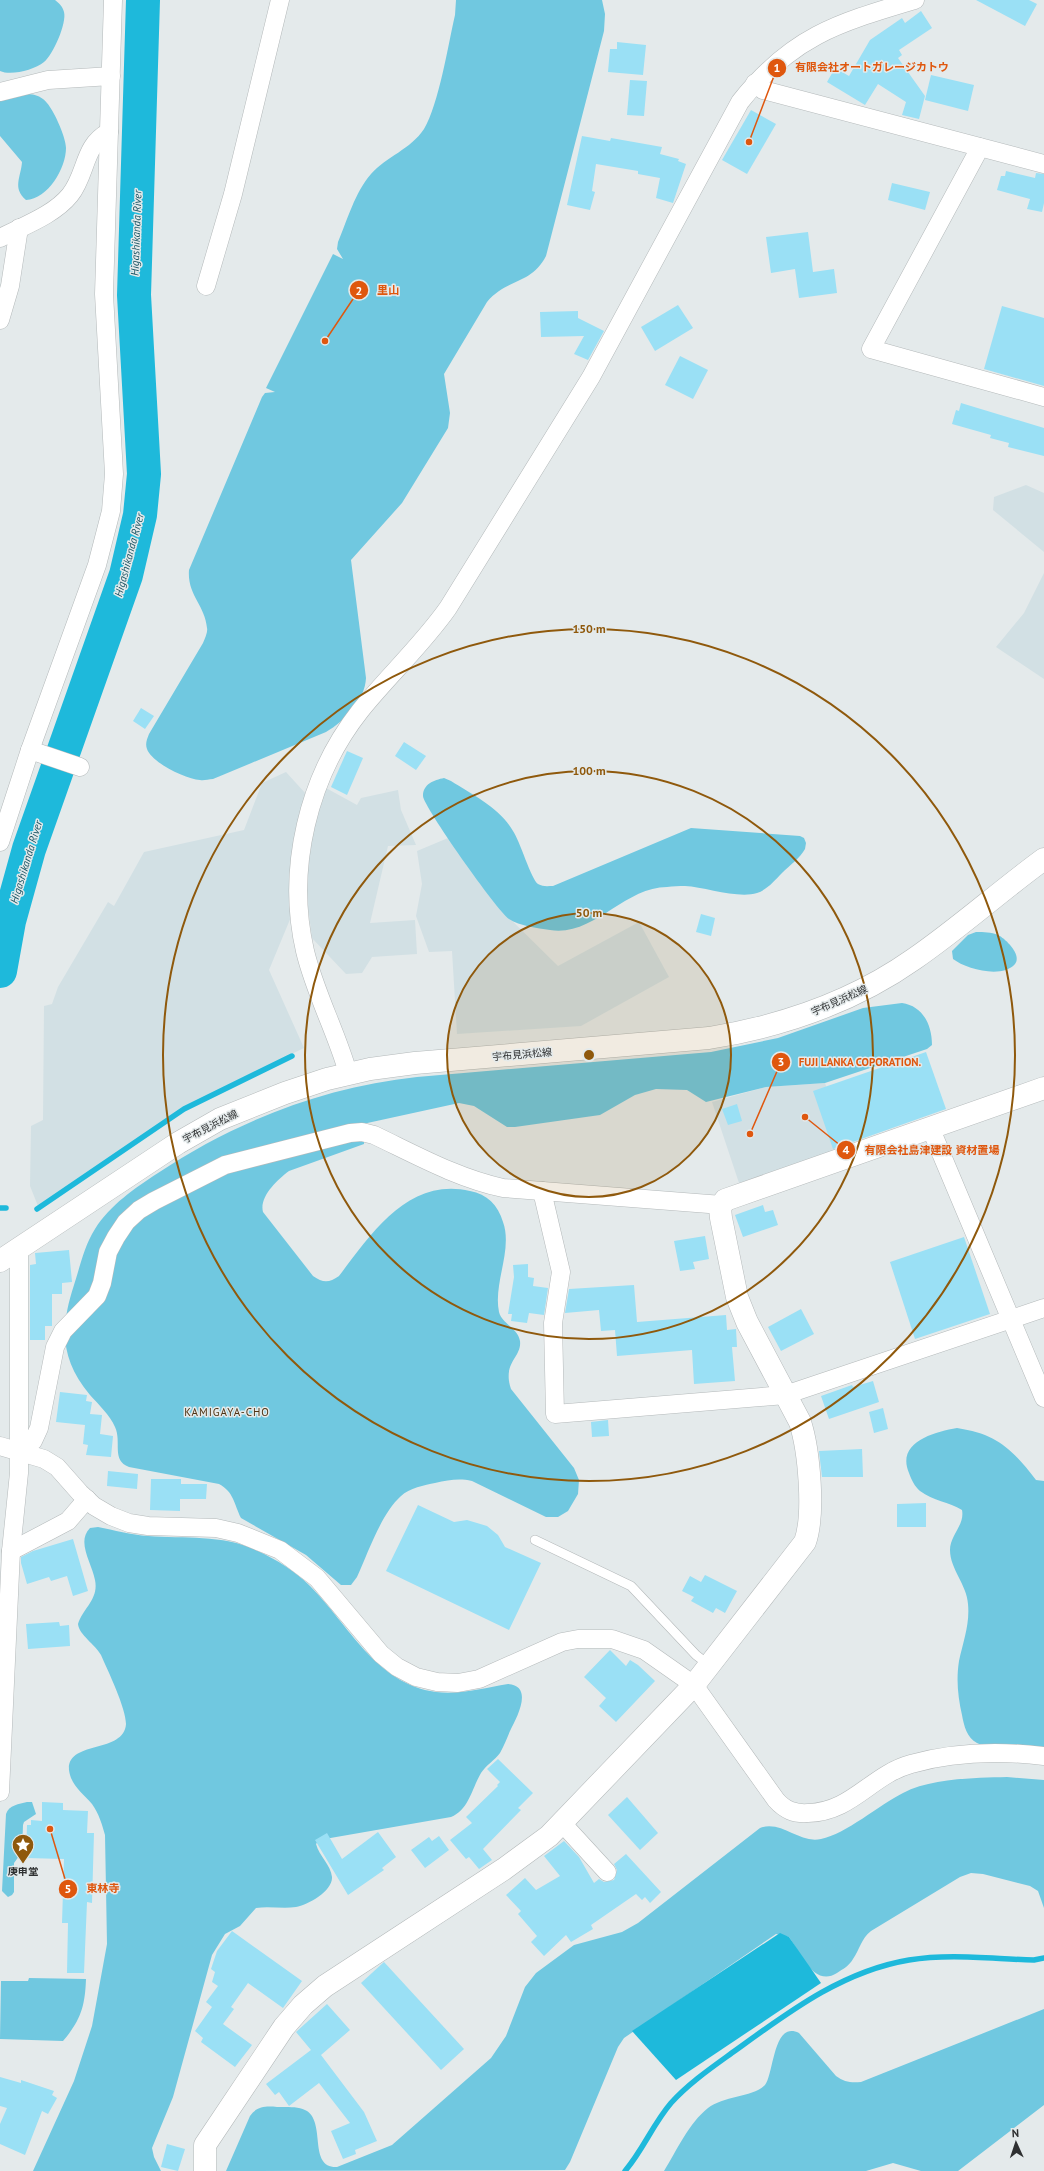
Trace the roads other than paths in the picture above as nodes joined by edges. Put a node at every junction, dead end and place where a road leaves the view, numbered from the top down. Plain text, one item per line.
1 (113, 0) edge
2 (280, 0) edge
3 (915, 0) edge
4 (111, 76) junction
5 (755, 83) junction
6 (0, 92) edge
7 (109, 132) junction
8 (978, 147) junction
9 (1044, 164) edge
10 (18, 228) junction
11 (0, 238) edge
12 (206, 286) dead end
13 (0, 320) edge
14 (1044, 398) edge
15 (33, 751) junction
16 (80, 768) dead end
17 (0, 840) edge
18 (1044, 859) edge
19 (348, 1073) junction
20 (1044, 1088) edge
21 (930, 1127) junction
22 (542, 1191) junction
23 (722, 1204) junction
24 (12, 1252) edge
25 (1044, 1308) edge
26 (1011, 1319) junction
27 (785, 1395) junction
28 (1044, 1398) edge
29 (11, 1449) edge
30 (87, 1499) junction
31 (535, 1540) dead end
32 (10, 1551) junction
33 (709, 1665) junction
34 (694, 1685) junction
35 (1044, 1756) edge
36 (0, 1792) edge
37 (562, 1823) junction
38 (607, 1872) dead end
39 (205, 2171) edge

1 - 4 street
2 - 12 street
3 - 5 street
4 - 6 street
4 - 7 street
5 - 8 street
5 - 19 street
7 - 10 street
7 - 15 street
8 - 9 street
8 - 14 street
10 - 11 street
10 - 13 street
15 - 16 street
15 - 17 street
18 - 19 street, 宇布見浜松線
19 - 24 street, 宇布見浜松線
20 - 21 street
21 - 23 street
21 - 26 street
22 - 23 street
22 - 27 street
22 - 29 street
23 - 27 street
24 - 29 street
25 - 26 street
26 - 27 street
26 - 28 street
27 - 33 street
29 - 30 street
29 - 32 street
30 - 32 street
30 - 34 street
31 - 33 lane
32 - 36 street
33 - 34 street
34 - 35 street
34 - 37 street
37 - 38 street
37 - 39 street

